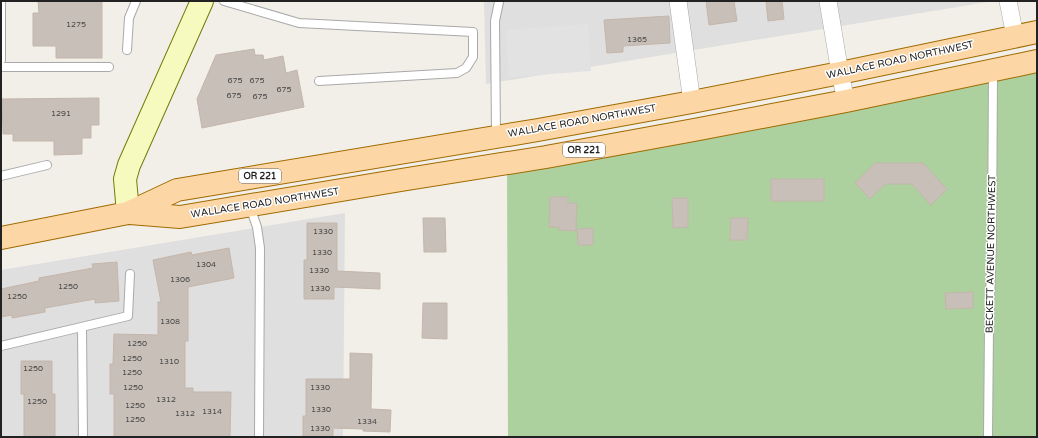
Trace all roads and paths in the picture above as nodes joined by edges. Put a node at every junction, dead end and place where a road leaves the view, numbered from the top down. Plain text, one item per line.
1 (1, 1) edge
2 (136, 1) edge
3 (224, 1) edge
4 (678, 1) edge
5 (828, 1) edge
6 (1008, 1) edge
7 (200, 2) edge
8 (499, 2) dead end
9 (1037, 32) edge
10 (1015, 36) junction
11 (127, 50) dead end
12 (1, 60) edge
13 (1037, 61) edge
14 (1, 67) edge
15 (109, 67) dead end
16 (993, 71) junction
17 (840, 73) junction
18 (319, 81) dead end
19 (846, 101) junction
20 (692, 102) junction
21 (496, 136) junction
22 (47, 165) dead end
23 (1, 176) edge
24 (249, 206) junction
25 (128, 213) junction
26 (1, 238) edge
27 (130, 274) dead end
28 (82, 327) junction
29 (1, 346) edge
30 (83, 437) edge
31 (259, 437) edge
32 (988, 437) edge

1 - 12 lane
2 - 11 lane
3 - 18 lane
4 - 20 street
5 - 17 street
6 - 10 street
7 - 25 main road
8 - 21 lane
9 - 10 main road, WALLACE ROAD NORTHWEST / OR 221
10 - 17 main road, WALLACE ROAD NORTHWEST / OR 221
13 - 16 main road, WALLACE ROAD NORTHWEST / OR 221
14 - 15 lane
16 - 19 main road, WALLACE ROAD NORTHWEST / OR 221
16 - 32 lane, BECKETT AVENUE NORTHWEST
17 - 19 street
17 - 20 main road, WALLACE ROAD NORTHWEST / OR 221
19 - 24 main road, WALLACE ROAD NORTHWEST / OR 221
20 - 21 main road, WALLACE ROAD NORTHWEST / OR 221
21 - 25 main road, WALLACE ROAD NORTHWEST / OR 221
22 - 23 lane
24 - 25 main road, WALLACE ROAD NORTHWEST / OR 221
24 - 31 lane
25 - 26 main road, WALLACE ROAD NORTHWEST / OR 221
27 - 28 lane
28 - 29 lane
28 - 30 lane

